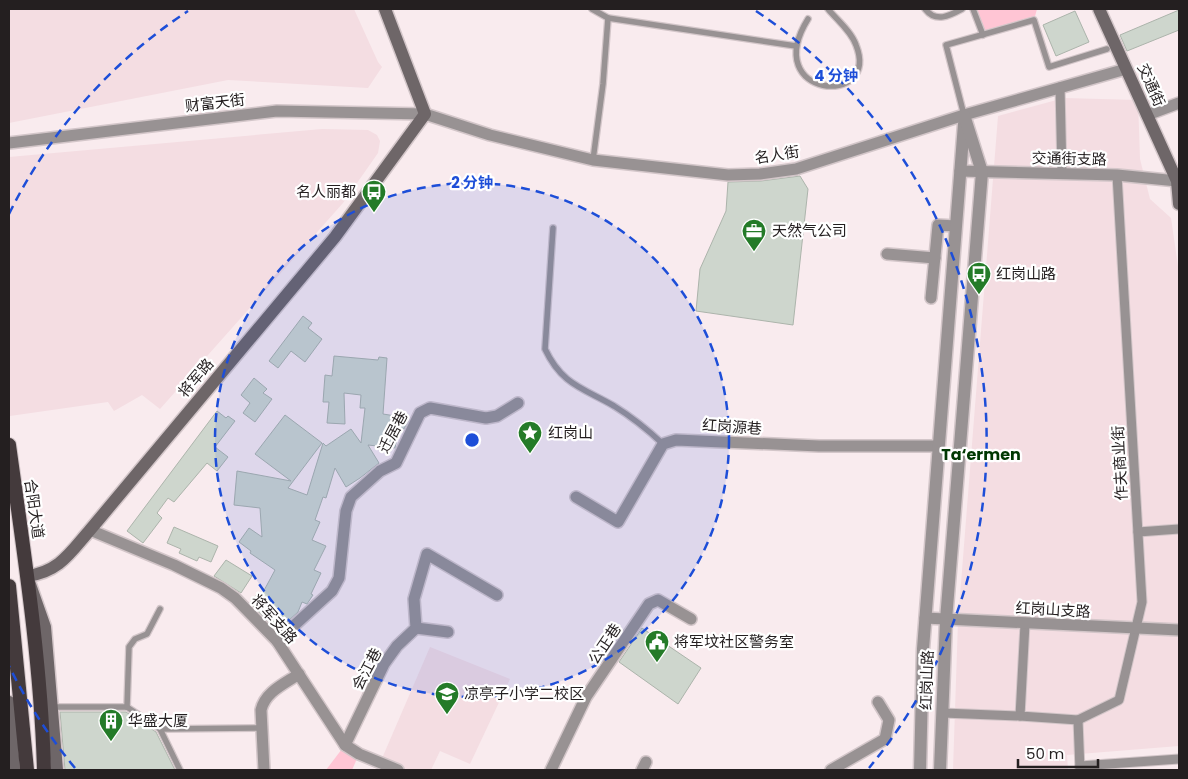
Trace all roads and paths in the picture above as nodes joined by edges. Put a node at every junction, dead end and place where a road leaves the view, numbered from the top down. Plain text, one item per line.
1 (385, 9) edge
2 (592, 9) edge
3 (828, 9) edge
4 (925, 9) edge
5 (962, 9) edge
6 (973, 9) edge
7 (1099, 9) edge
8 (608, 18) junction
9 (808, 20) dead end
10 (983, 35) junction
11 (796, 46) junction
12 (1107, 49) dead end
13 (1126, 69) junction
14 (1060, 87) junction
15 (1179, 103) edge
16 (425, 114) junction
17 (964, 115) junction
18 (1147, 115) junction
19 (9, 143) edge
20 (593, 160) junction
21 (960, 171) junction
22 (982, 172) junction
23 (1062, 174) junction
24 (1116, 175) junction
25 (1178, 181) edge
26 (1179, 204) edge
27 (956, 226) junction
28 (553, 228) dead end
29 (887, 254) dead end
30 (935, 258) junction
31 (931, 298) dead end
32 (518, 403) dead end
33 (663, 444) junction
34 (9, 445) edge
35 (937, 446) junction
36 (576, 497) dead end
37 (1179, 529) edge
38 (90, 530) junction
39 (1138, 532) junction
40 (27, 576) junction
41 (9, 586) edge
42 (497, 595) dead end
43 (160, 609) dead end
44 (925, 618) junction
45 (691, 619) dead end
46 (946, 620) junction
47 (1025, 624) junction
48 (416, 628) junction
49 (1137, 629) junction
50 (1179, 630) edge
51 (448, 632) dead end
52 (277, 641) junction
53 (299, 674) junction
54 (9, 702) edge
55 (878, 702) dead end
56 (53, 707) junction
57 (127, 707) junction
58 (942, 713) junction
59 (1020, 716) junction
60 (1078, 720) junction
61 (262, 728) junction
62 (160, 729) junction
63 (345, 745) junction
64 (1179, 759) edge
65 (44, 768) edge
66 (1080, 768) edge
67 (23, 769) edge
68 (58, 770) edge
69 (180, 770) edge
70 (264, 770) edge
71 (398, 770) edge
72 (551, 770) edge
73 (831, 770) edge
74 (920, 770) edge
75 (940, 770) edge

1 - 16 main road
2 - 8 lane
3 - 11 lane
4 - 5 lane
6 - 10 lane
7 - 13 main road, 交通街
8 - 11 lane
8 - 20 lane
9 - 11 lane
10 - 12 lane
10 - 17 lane, 红岗山路
13 - 14 street, 名人街
13 - 18 main road, 交通街
14 - 17 street, 名人街
14 - 23 street
15 - 18 street
16 - 19 street, 财富天街
16 - 20 street, 名人街
16 - 38 main road, 将军路
17 - 20 street, 名人街
17 - 21 street, 红岗山路
17 - 22 street, 红岗山路
18 - 25 main road, 交通街
21 - 22 street, 交通街支路
21 - 27 street, 红岗山路
22 - 23 street, 交通街支路
22 - 46 street, 红岗山路
23 - 24 street, 交通街支路
24 - 25 street, 交通街支路
24 - 39 street, 作夫商业街
25 - 26 main road, 交通街
27 - 30 street
27 - 35 street, 红岗山路
28 - 33 lane
29 - 30 street
30 - 31 street
32 - 52 street, 迁居巷
33 - 35 street, 红岗源巷
33 - 36 street
34 - 40 highway, 合阳大道
35 - 44 street, 红岗山路
37 - 39 street
38 - 40 main road, 将军路
38 - 52 street, 将军支路
39 - 49 street, 作夫商业街
40 - 56 main road
40 - 65 highway, 合阳大道
41 - 67 highway
42 - 48 street
43 - 57 lane
44 - 46 street, 红岗山支路
44 - 74 street, 红岗山路
45 - 72 street, 公正巷
46 - 47 street, 红岗山支路
46 - 58 street, 红岗山路
47 - 49 street, 红岗山支路
47 - 59 street
48 - 51 street
48 - 63 street, 会江巷
49 - 50 street, 红岗山支路
49 - 60 street, 作夫商业街
52 - 53 street, 将军支路
53 - 61 street
53 - 63 street, 将军支路
54 - 67 main road
55 - 73 street
56 - 57 lane
56 - 68 main road
57 - 62 lane
58 - 59 street, 作夫商业街
58 - 75 street, 红岗山路
59 - 60 street, 作夫商业街
60 - 66 street
61 - 62 lane
61 - 70 street
62 - 69 lane
63 - 71 street, 将军支路
64 - 66 street

